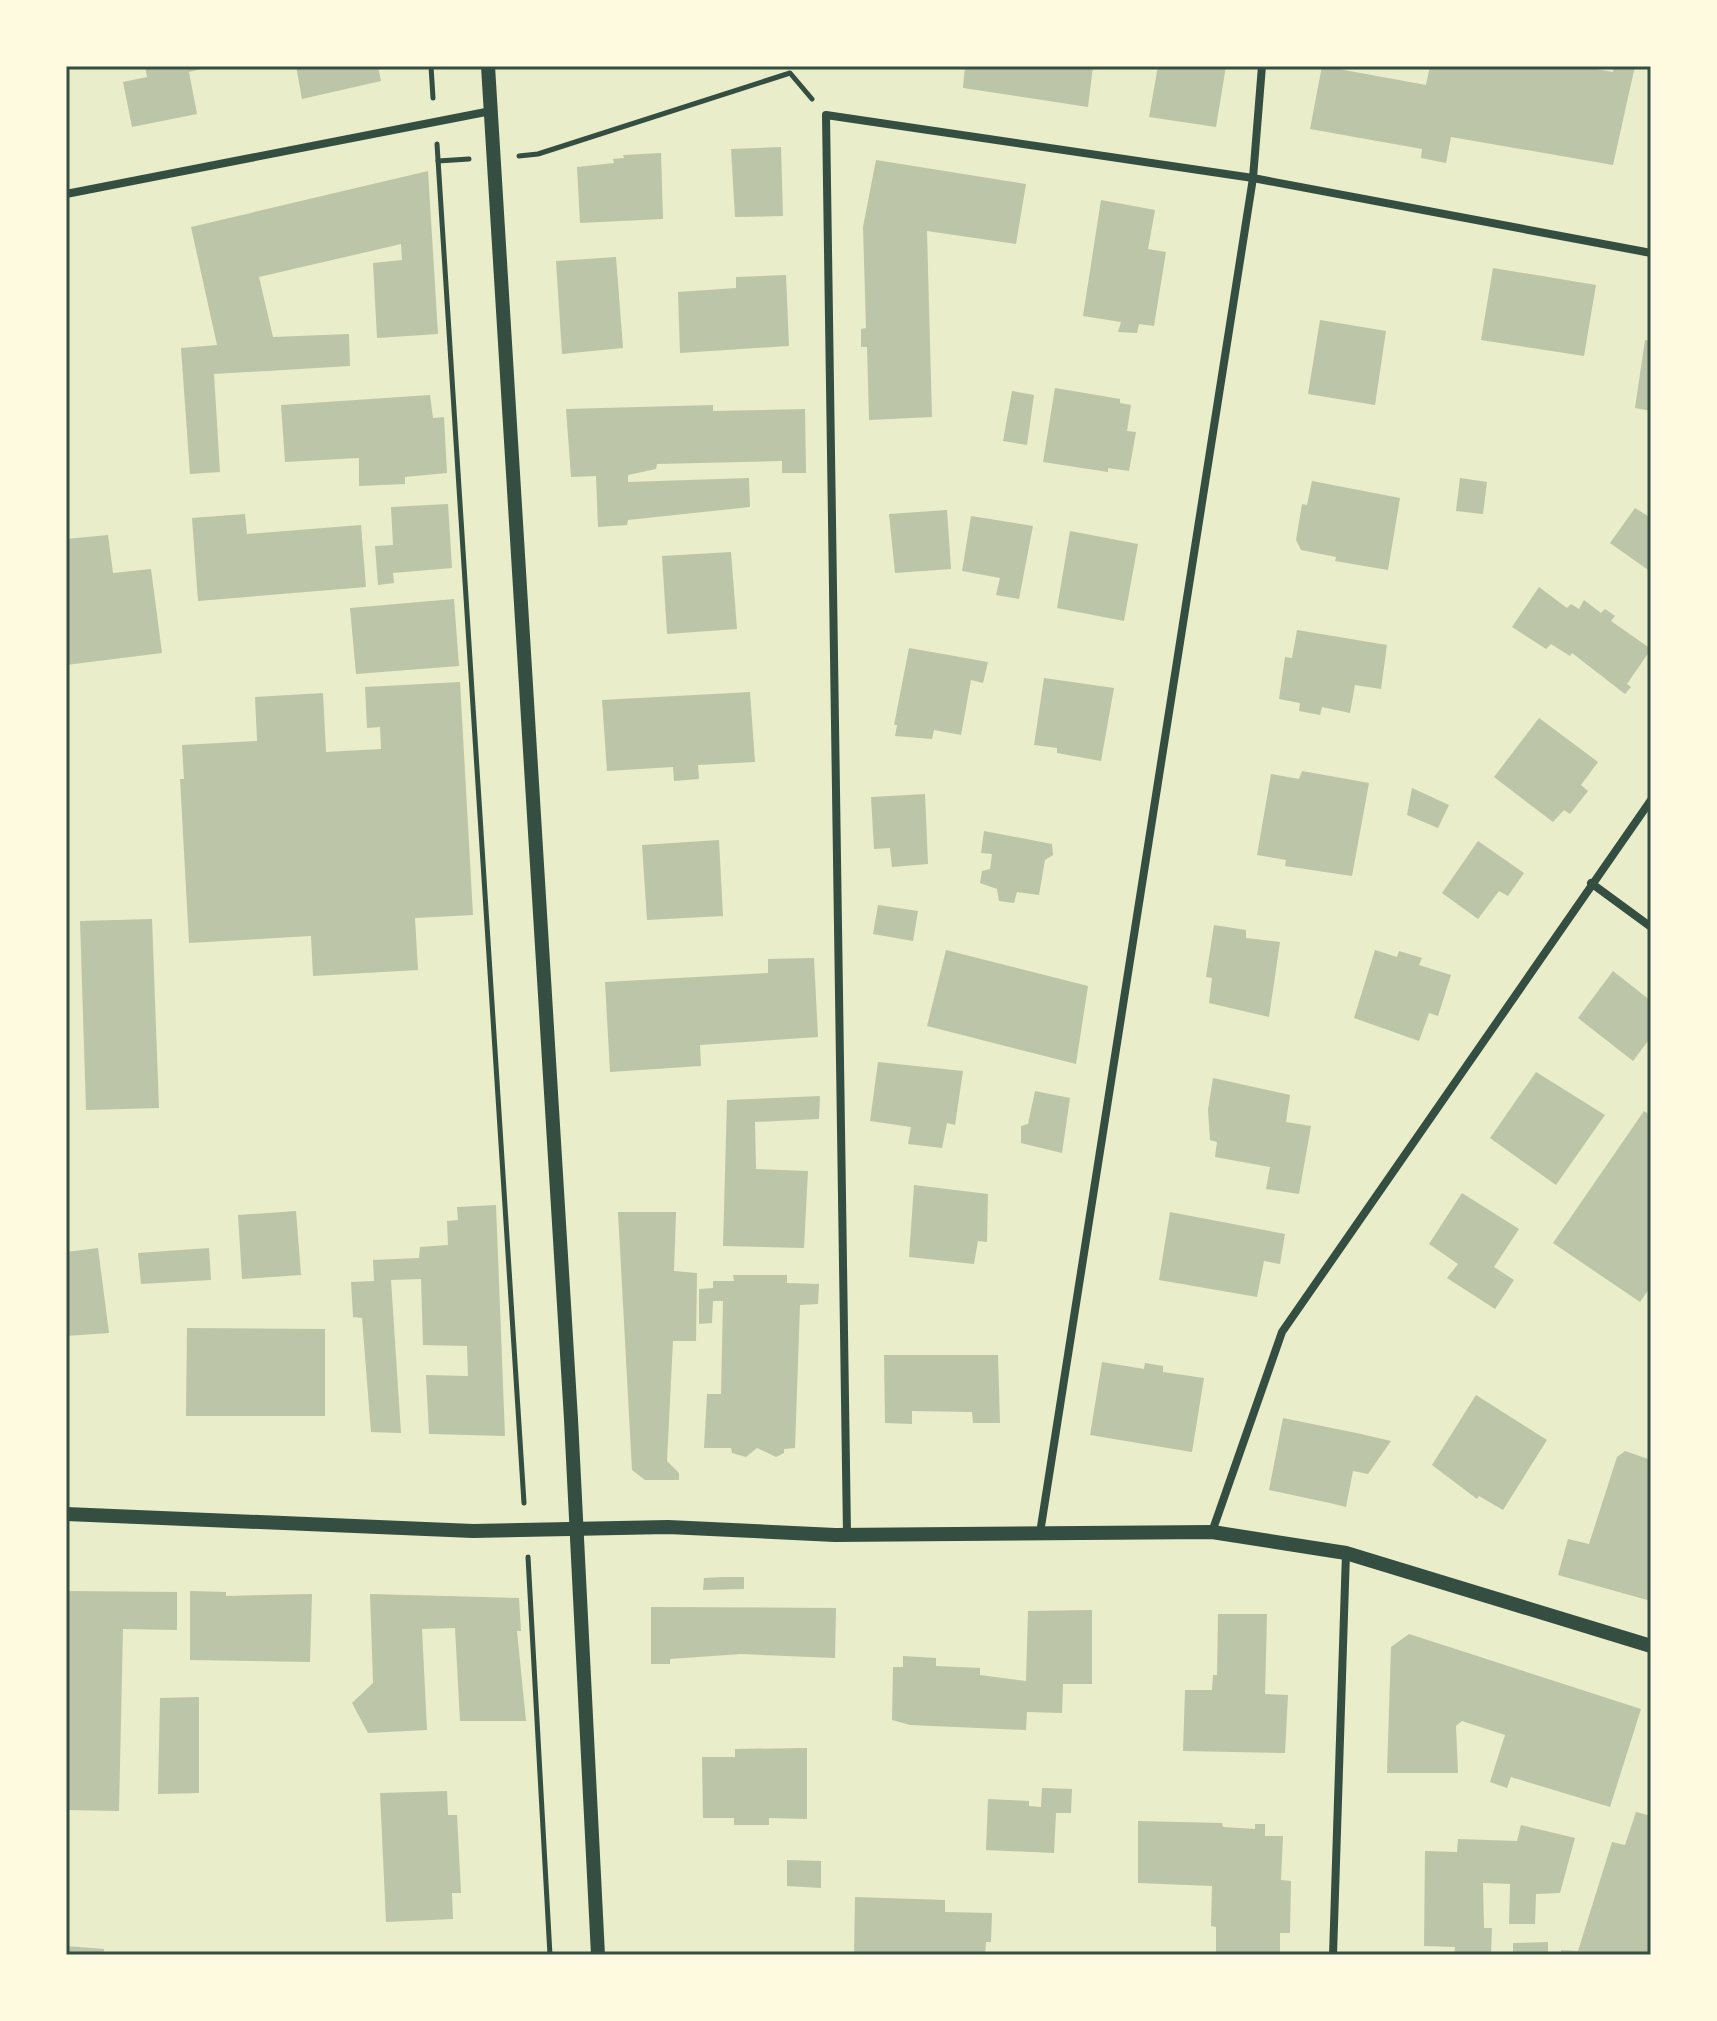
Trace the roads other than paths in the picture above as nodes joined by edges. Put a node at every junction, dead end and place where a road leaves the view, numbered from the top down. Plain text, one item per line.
1 (488, 66) edge
2 (1262, 66) edge
3 (491, 111) junction
4 (1253, 178) junction
5 (66, 194) edge
6 (1651, 253) edge
7 (1651, 800) edge
8 (1591, 883) junction
9 (1651, 927) edge
10 (66, 1514) edge
11 (578, 1527) junction
12 (1212, 1532) junction
13 (1040, 1533) junction
14 (847, 1534) junction
15 (1346, 1553) junction
16 (1651, 1646) edge
17 (598, 1955) edge
18 (1333, 1955) edge

1 - 3 street
2 - 4 street
3 - 5 street
3 - 11 street
4 - 6 street
4 - 13 street
4 - 14 street
7 - 8 street
8 - 9 street
8 - 12 street
10 - 11 street
11 - 14 street
11 - 17 street
12 - 13 street
12 - 15 street
13 - 14 street
15 - 16 street
15 - 18 street

